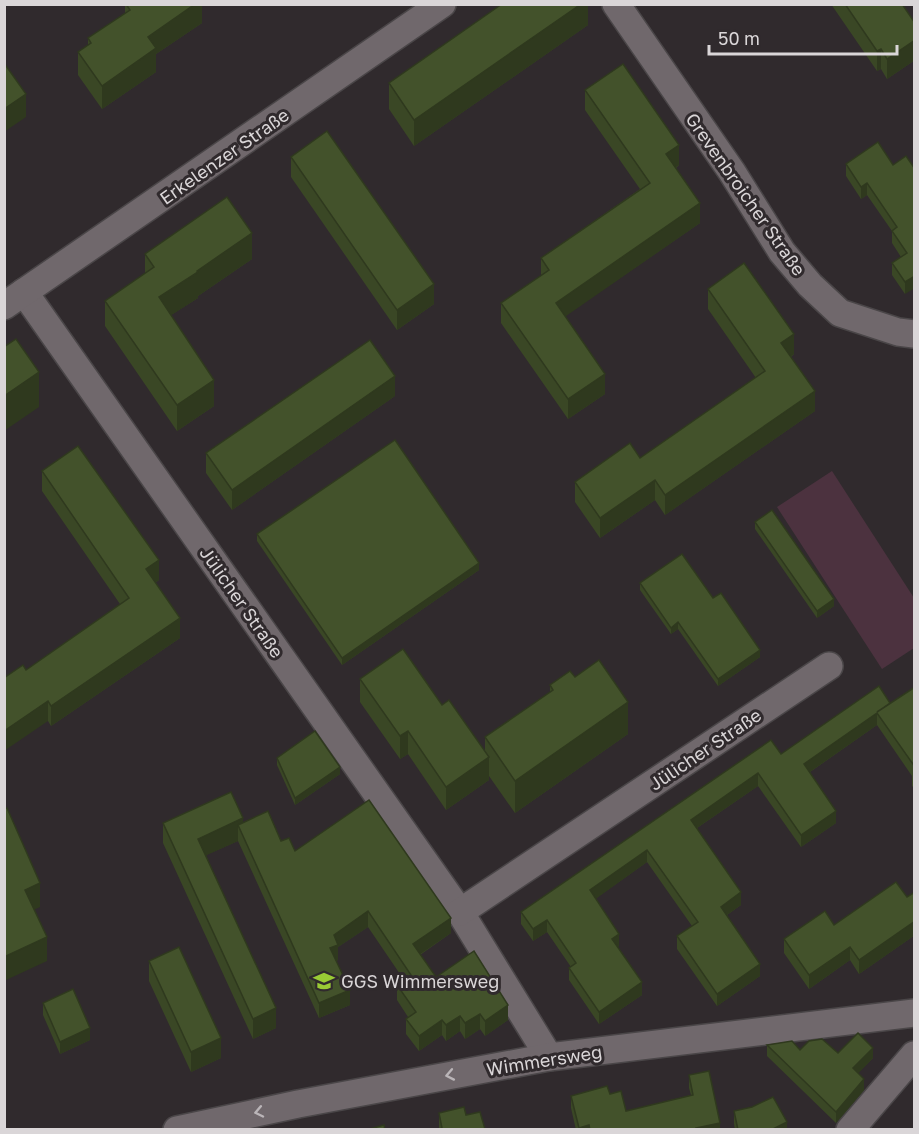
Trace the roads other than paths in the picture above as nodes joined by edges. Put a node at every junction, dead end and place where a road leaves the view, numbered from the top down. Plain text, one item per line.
1 (442, 4) edge
2 (616, 4) edge
3 (14, 299) edge
4 (915, 334) edge
5 (830, 666) dead end
6 (460, 912) junction
7 (915, 1013) edge
8 (915, 1055) edge
9 (549, 1057) junction
10 (177, 1130) edge
11 (850, 1130) edge

1 - 3 street, Erkelenzer Straße
2 - 4 street, Grevenbroicher Straße
3 - 6 street, Jülicher Straße
5 - 6 street, Jülicher Straße
6 - 9 street, Jülicher Straße
7 - 9 street, Wimmersweg
8 - 11 street
9 -> 10 street, Wimmersweg

